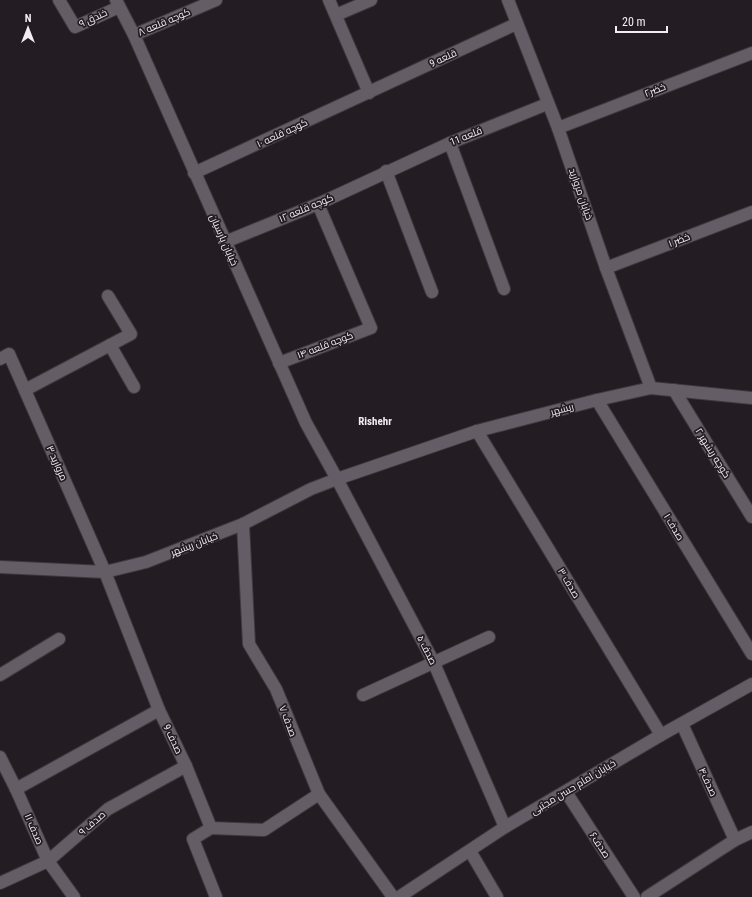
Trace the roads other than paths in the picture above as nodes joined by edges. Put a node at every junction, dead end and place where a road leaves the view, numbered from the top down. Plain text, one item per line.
1 (59, 0) edge
2 (216, 0) edge
3 (329, 0) edge
4 (371, 0) edge
5 (508, 0) edge
6 (117, 3) edge
7 (336, 15) junction
8 (516, 24) junction
9 (134, 35) junction
10 (752, 53) edge
11 (369, 93) junction
12 (547, 104) junction
13 (558, 128) junction
14 (450, 143) junction
15 (386, 171) junction
16 (194, 174) junction
17 (318, 204) junction
18 (752, 212) edge
19 (225, 242) junction
20 (606, 268) junction
21 (504, 289) dead end
22 (432, 292) dead end
23 (108, 296) dead end
24 (110, 345) junction
25 (4, 356) edge
26 (279, 362) junction
27 (134, 387) dead end
28 (652, 388) junction
29 (25, 390) junction
30 (674, 390) junction
31 (752, 398) edge
32 (597, 400) junction
33 (477, 431) junction
34 (377, 465) joint
35 (337, 479) junction
36 (752, 517) edge
37 (243, 524) junction
38 (0, 567) edge
39 (106, 572) junction
40 (489, 637) dead end
41 (59, 639) dead end
42 (752, 654) edge
43 (433, 661) junction
44 (0, 675) edge
45 (752, 684) edge
46 (363, 695) dead end
47 (159, 710) junction
48 (682, 724) junction
49 (661, 735) junction
50 (0, 757) edge
51 (186, 766) junction
52 (16, 788) junction
53 (566, 792) junction
54 (319, 794) junction
55 (505, 827) junction
56 (211, 828) junction
57 (752, 832) edge
58 (735, 840) junction
59 (470, 851) junction
60 (48, 861) junction
61 (0, 883) edge
62 (74, 897) edge
63 (216, 897) edge
64 (393, 897) edge
65 (399, 897) edge
66 (497, 897) edge
67 (634, 897) edge
68 (647, 897) edge

1 - 6 street, خندق ۹
2 - 9 street, کوچه قلعه ۸
3 - 7 street
4 - 7 street
5 - 8 street, خیابان مروارید
6 - 9 street, خیابان پارسیان
7 - 11 street
8 - 11 street, قلعه 9
8 - 12 street, خیابان مروارید
9 - 16 street, خیابان پارسیان
10 - 13 street, خضر۲
11 - 16 street, کوچه قلعه ۱۰
12 - 13 street, خیابان مروارید
12 - 14 street, قلعه 11
13 - 20 street, خیابان مروارید
14 - 15 street, قلعه 11
14 - 21 street
15 - 17 street, کوچه قلعه ۱۲
15 - 22 street
16 - 19 street, خیابان پارسیان
17 - 19 street, کوچه قلعه ۱۲
17 - 26 street, کوچه قلعه ۱۴
18 - 20 street, خضر ۱
19 - 26 street, خیابان پارسیان
20 - 28 street, خیابان مروارید
23 - 24 street
24 - 27 street
24 - 29 street
25 - 29 street, مروارید ۳
26 - 35 street, خیابان پارسیان
28 - 30 street, ریشهر
28 - 32 street, ریشهر
29 - 39 street, مروارید ۳
30 - 31 street, ریشهر
30 - 36 street, کوچه ریشهر ۲
32 - 33 street, ریشهر
32 - 42 street, صدف ۱
33 - 34 street, ریشهر
33 - 49 street, صدف ۳
34 - 35 street, خیابان ریشهر
35 - 37 street, خیابان ریشهر
35 - 43 street, صدف ۵
37 - 39 street, خیابان ریشهر
37 - 54 street, صدف ۷
38 - 39 street, خیابان ریشهر
39 - 47 street, صدف 9
40 - 43 street
41 - 44 street
43 - 46 street
43 - 55 street, صدف ۵
45 - 48 street, خیابان امام حسن مجتبی
47 - 51 street, صدف 9
47 - 52 street
48 - 49 street, خیابان امام حسن مجتبی
48 - 58 street, صدف۴
49 - 53 street, خیابان امام حسن مجتبی
50 - 52 street, صدف ۱۱
51 - 56 street, صدف 9
51 - 60 street, صدف ۹
52 - 60 street, صدف ۱۱
53 - 55 street, خیابان امام حسن مجتبی
53 - 67 street, صدف۶
54 - 56 street
54 - 64 street, صدف ۷
55 - 59 street, خیابان امام حسن مجتبی
56 - 63 street
57 - 58 street
58 - 68 street
59 - 65 street, خیابان امام حسن مجتبی
59 - 66 street
60 - 61 street, صدف ۹
60 - 62 street, صدف ۱۱

